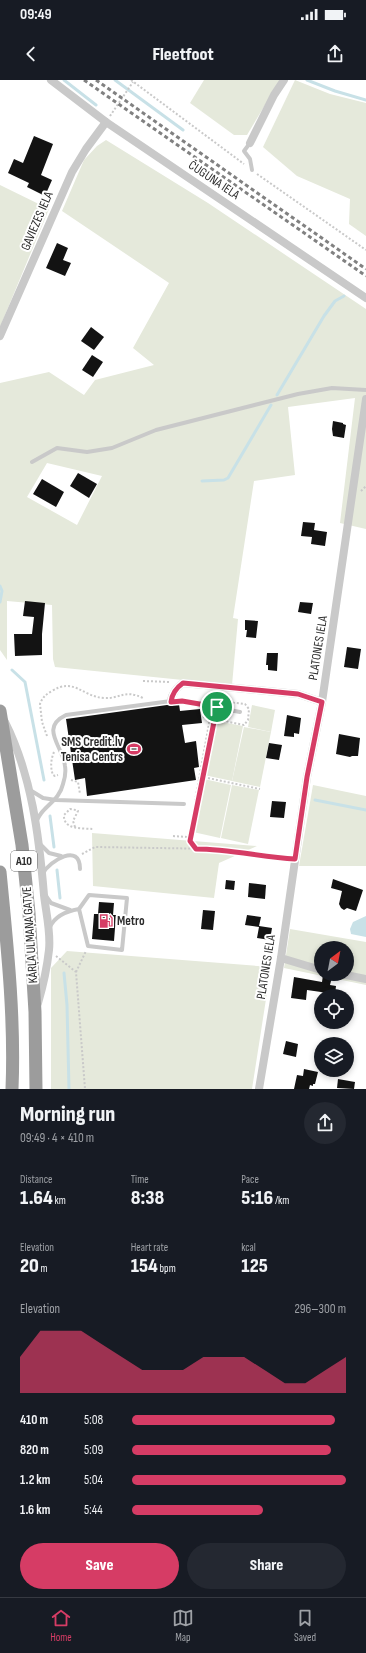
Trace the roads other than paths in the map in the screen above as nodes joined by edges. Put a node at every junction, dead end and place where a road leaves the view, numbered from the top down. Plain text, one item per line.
1 (51, 80) edge
2 (284, 80) edge
3 (106, 122) junction
4 (250, 143) joint
5 (252, 170) dead end
6 (366, 298) edge
7 (0, 336) edge
8 (366, 390) edge
9 (366, 399) edge
10 (32, 462) dead end
11 (171, 702) junction
12 (322, 702) junction
13 (0, 711) edge
14 (240, 712) dead end
15 (30, 790) junction
16 (56, 800) junction
17 (184, 804) dead end
18 (36, 823) junction
19 (39, 843) junction
20 (61, 856) junction
21 (80, 869) dead end
22 (0, 872) edge
23 (43, 873) junction
24 (44, 893) junction
25 (79, 909) junction
26 (70, 910) junction
27 (48, 931) junction
28 (281, 958) junction
29 (314, 968) edge
30 (354, 976) edge
31 (366, 979) edge
32 (35, 1012) junction
33 (12, 1089) edge
34 (36, 1089) edge
35 (259, 1089) edge

1 - 3 street, ČUGUNA IELA
2 - 4 street
3 - 6 street, ČUGUNA IELA
3 - 7 street, GAVIEZES IELA
4 - 5 lane
8 - 10 lane
9 - 12 street, PLATONES IELA
11 - 12 street
11 - 14 lane
11 - 16 lane
12 - 28 street, PLATONES IELA
13 - 15 street
13 - 32 highway, KĀRĻA ULMAŅA GATVE / A10
15 - 16 lane
15 - 18 street
16 - 17 lane
16 - 18 lane
18 - 19 street
19 - 20 lane
19 - 23 street
20 - 21 lane
20 - 23 lane
22 - 33 highway, KĀRĻA ULMAŅA GATVE / A10
23 - 24 street
24 - 26 lane
24 - 27 street
25 - 25 lane
25 - 26 lane
26 - 27 lane
27 - 32 street
28 - 29 street
28 - 35 street, PLATONES IELA
30 - 31 street
32 - 34 highway, KĀRĻA ULMAŅA GATVE / A10

